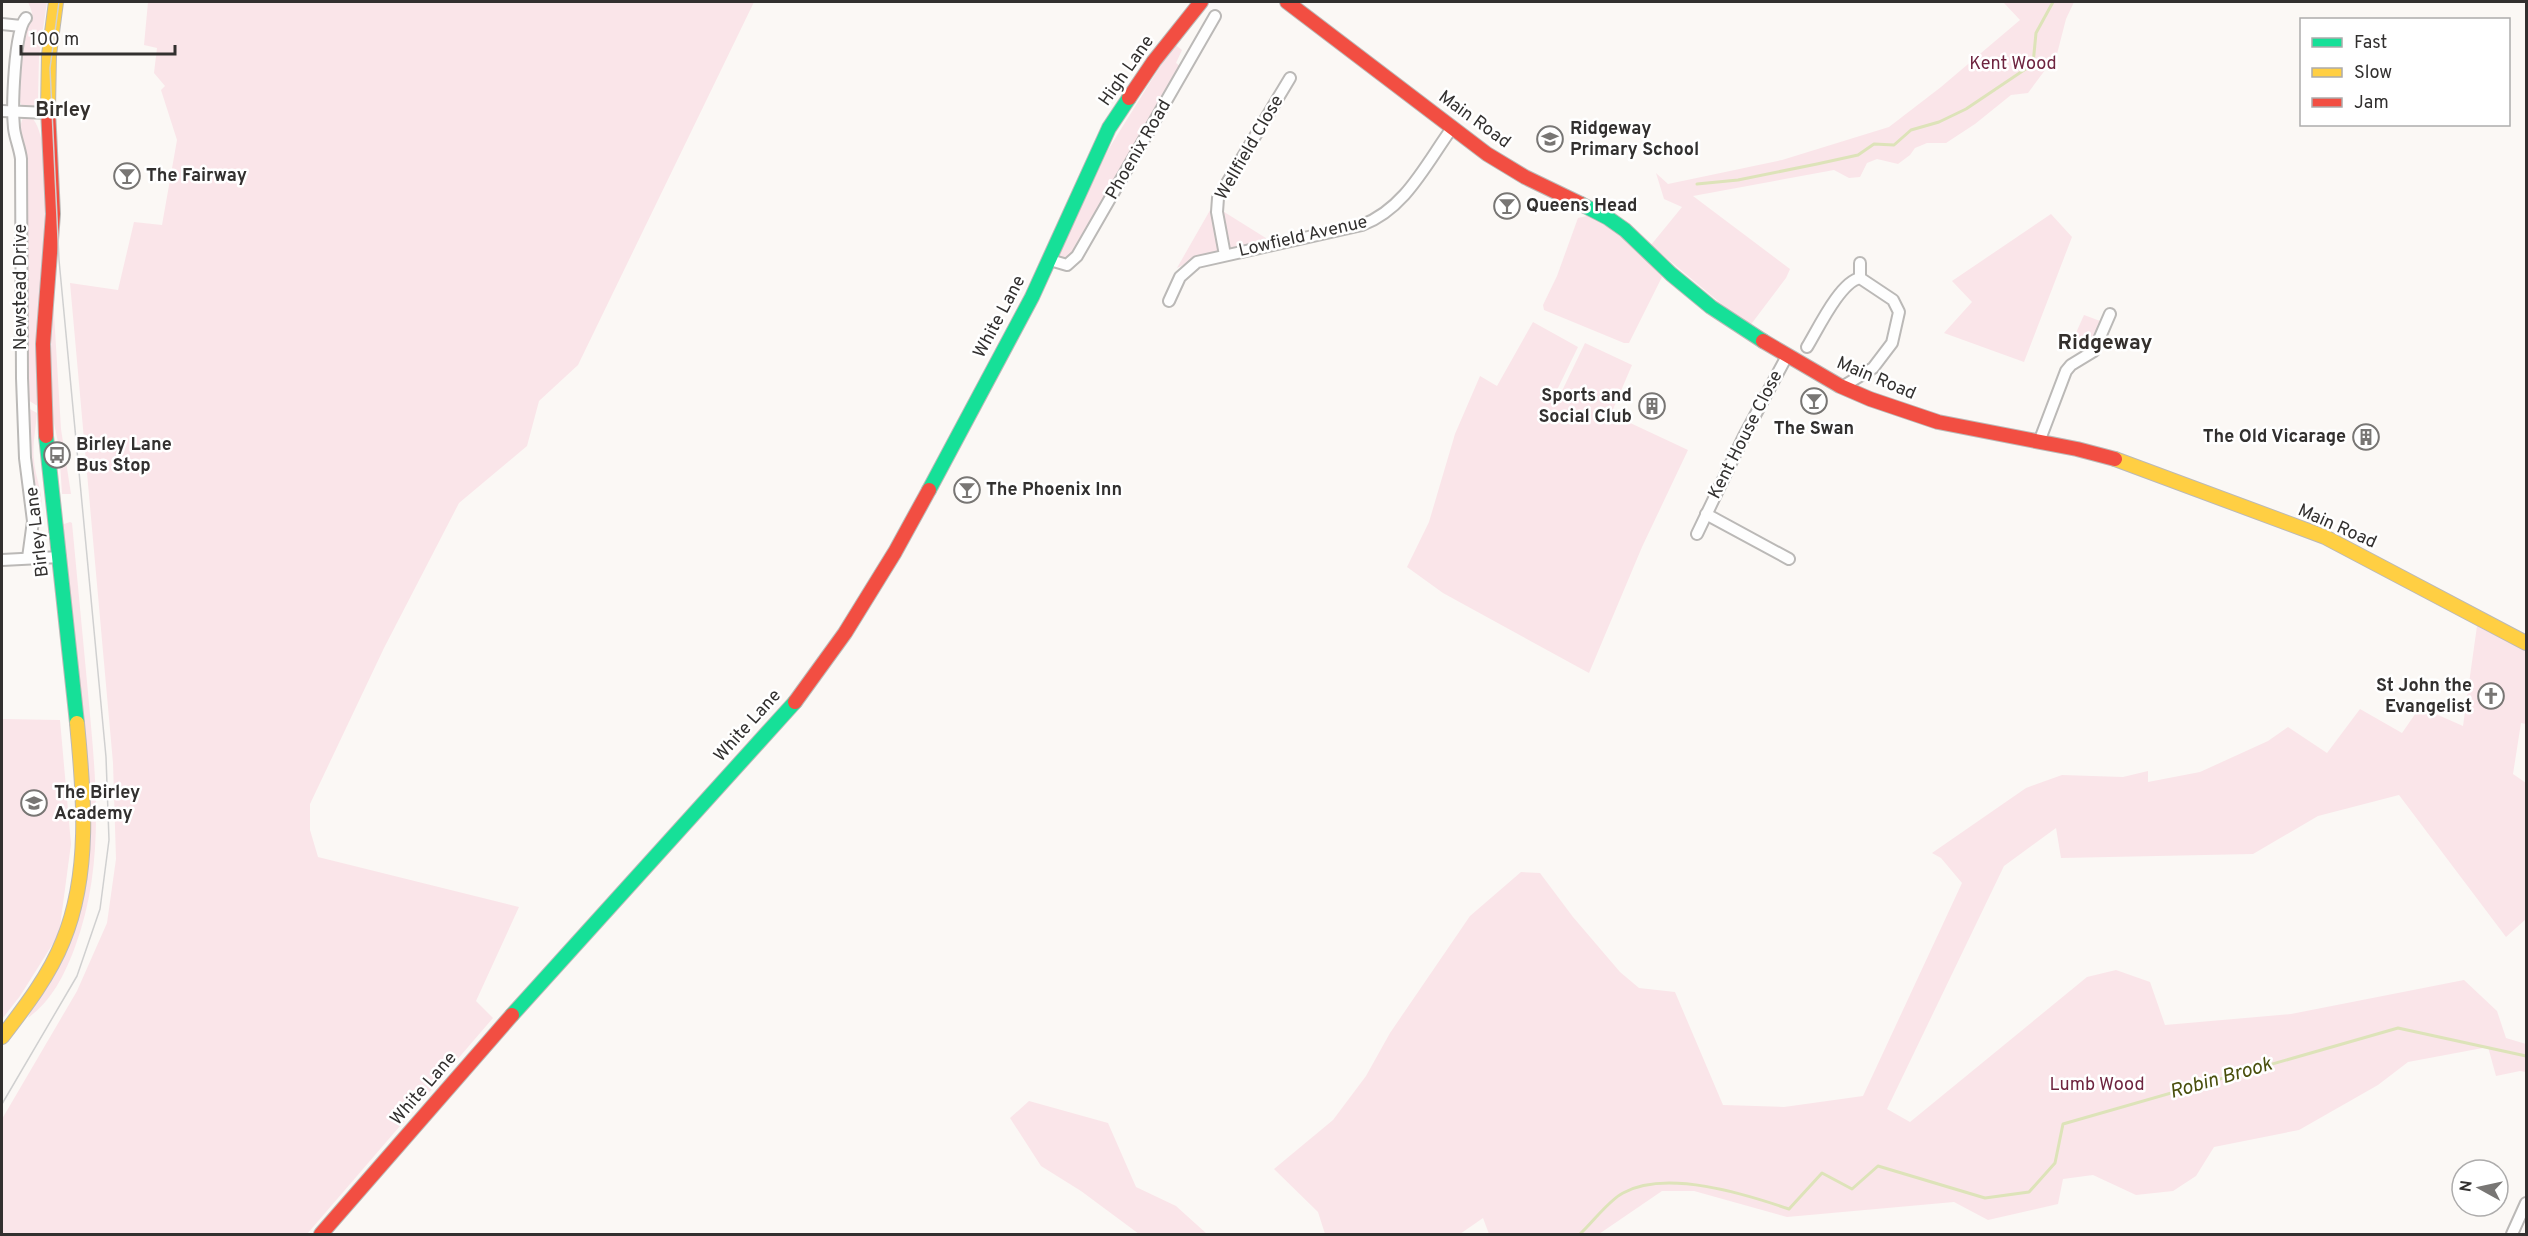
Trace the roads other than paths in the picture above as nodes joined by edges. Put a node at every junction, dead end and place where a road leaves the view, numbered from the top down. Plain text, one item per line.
1 (56, 2) edge
2 (1201, 2) edge
3 (1287, 2) edge
4 (1215, 16) dead end
5 (2, 24) edge
6 (1290, 78) dead end
7 (7, 111) edge
8 (48, 113) junction
9 (1452, 128) junction
10 (1091, 165) joint
11 (1225, 255) junction
12 (1050, 260) junction
13 (1860, 264) dead end
14 (1860, 278) junction
15 (1169, 301) dead end
16 (2110, 314) dead end
17 (1807, 347) dead end
18 (1787, 356) junction
19 (1842, 387) junction
20 (2038, 442) junction
21 (1706, 514) junction
22 (1697, 534) dead end
23 (60, 556) junction
24 (28, 558) junction
25 (1789, 559) dead end
26 (2, 560) edge
27 (2526, 643) edge
28 (2, 1037) edge
29 (2526, 1203) edge
30 (321, 1234) edge
31 (2512, 1234) edge

1 - 8 street, Birley Lane
2 - 10 street, High Lane
3 - 9 street, Main Road
4 - 12 street, Phoenix Road
5 - 7 street, Newstead Drive
6 - 11 street, Wellfield Close
7 - 8 street
7 - 24 street, Newstead Drive
8 - 23 street, Birley Lane
9 - 11 street, Lowfield Avenue
9 - 18 street, Main Road
10 - 12 street, White Lane
11 - 15 street, Lowfield Avenue
12 - 30 street, White Lane
13 - 14 street
14 - 17 street
14 - 19 street
16 - 20 street
18 - 19 street, Main Road
18 - 21 street, Kent House Close
19 - 20 street, Main Road
20 - 27 street, Main Road
21 - 22 street, Kent House Close
21 - 25 street, Kent House Close
23 - 24 street
23 - 28 street, Birley Lane
24 - 26 street
29 - 31 street

